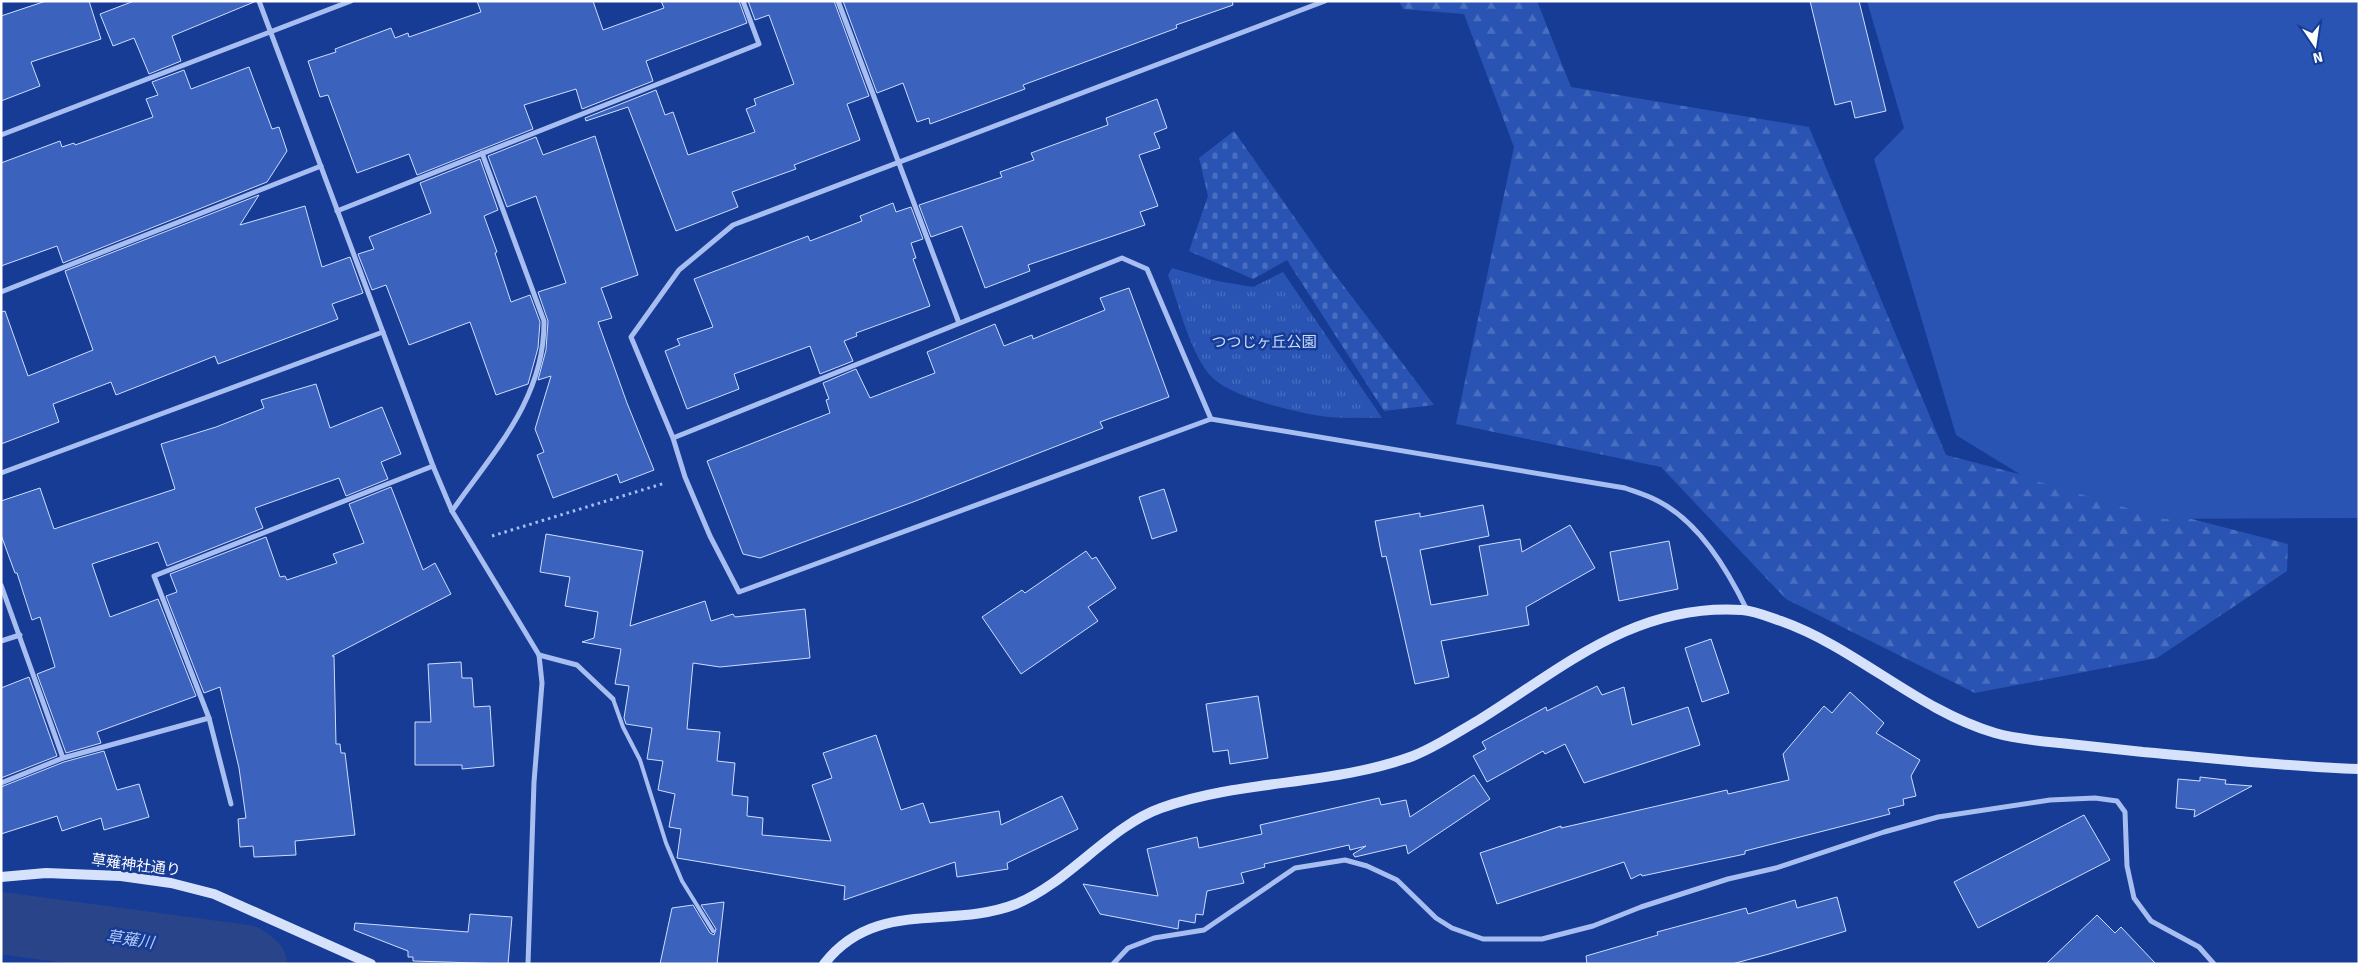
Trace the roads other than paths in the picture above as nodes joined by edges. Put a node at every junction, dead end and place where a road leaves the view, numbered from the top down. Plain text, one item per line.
1 (259, 1) edge
2 (350, 1) edge
3 (743, 1) edge
4 (838, 1) edge
5 (1324, 1) edge
6 (271, 32) junction
7 (1, 135) edge
8 (482, 153) junction
9 (899, 162) junction
10 (321, 166) junction
11 (337, 211) junction
12 (1, 292) edge
13 (959, 323) junction
14 (383, 332) junction
15 (1211, 419) junction
16 (673, 438) junction
17 (433, 466) junction
18 (1, 472) edge
19 (452, 512) junction
20 (1, 585) edge
21 (1747, 610) junction
22 (20, 635) junction
23 (1, 641) edge
24 (539, 655) junction
25 (613, 699) joint
26 (209, 718) junction
27 (63, 758) junction
28 (2359, 768) edge
29 (1, 783) edge
30 (231, 804) dead end
31 (1, 877) edge
32 (713, 931) dead end
33 (371, 964) edge
34 (528, 964) edge
35 (824, 964) edge
36 (1113, 964) edge
37 (2214, 964) edge

1 - 6 street
2 - 6 street
3 - 8 street
4 - 9 street
5 - 9 street
6 - 7 street
6 - 10 street
8 - 11 street
8 - 19 street
9 - 13 street
9 - 16 street
10 - 11 street
10 - 12 street
11 - 14 street
13 - 15 street
13 - 16 street
14 - 17 street
14 - 18 street
15 - 16 street
15 - 21 street
17 - 19 street
17 - 26 street
19 - 24 street
20 - 22 street
21 - 28 street
21 - 35 street
22 - 23 street
22 - 27 street
24 - 25 street
24 - 34 street
25 - 32 lane
26 - 27 street
26 - 30 street
27 - 29 street
31 - 33 street, 草薙神社通り
36 - 37 street

